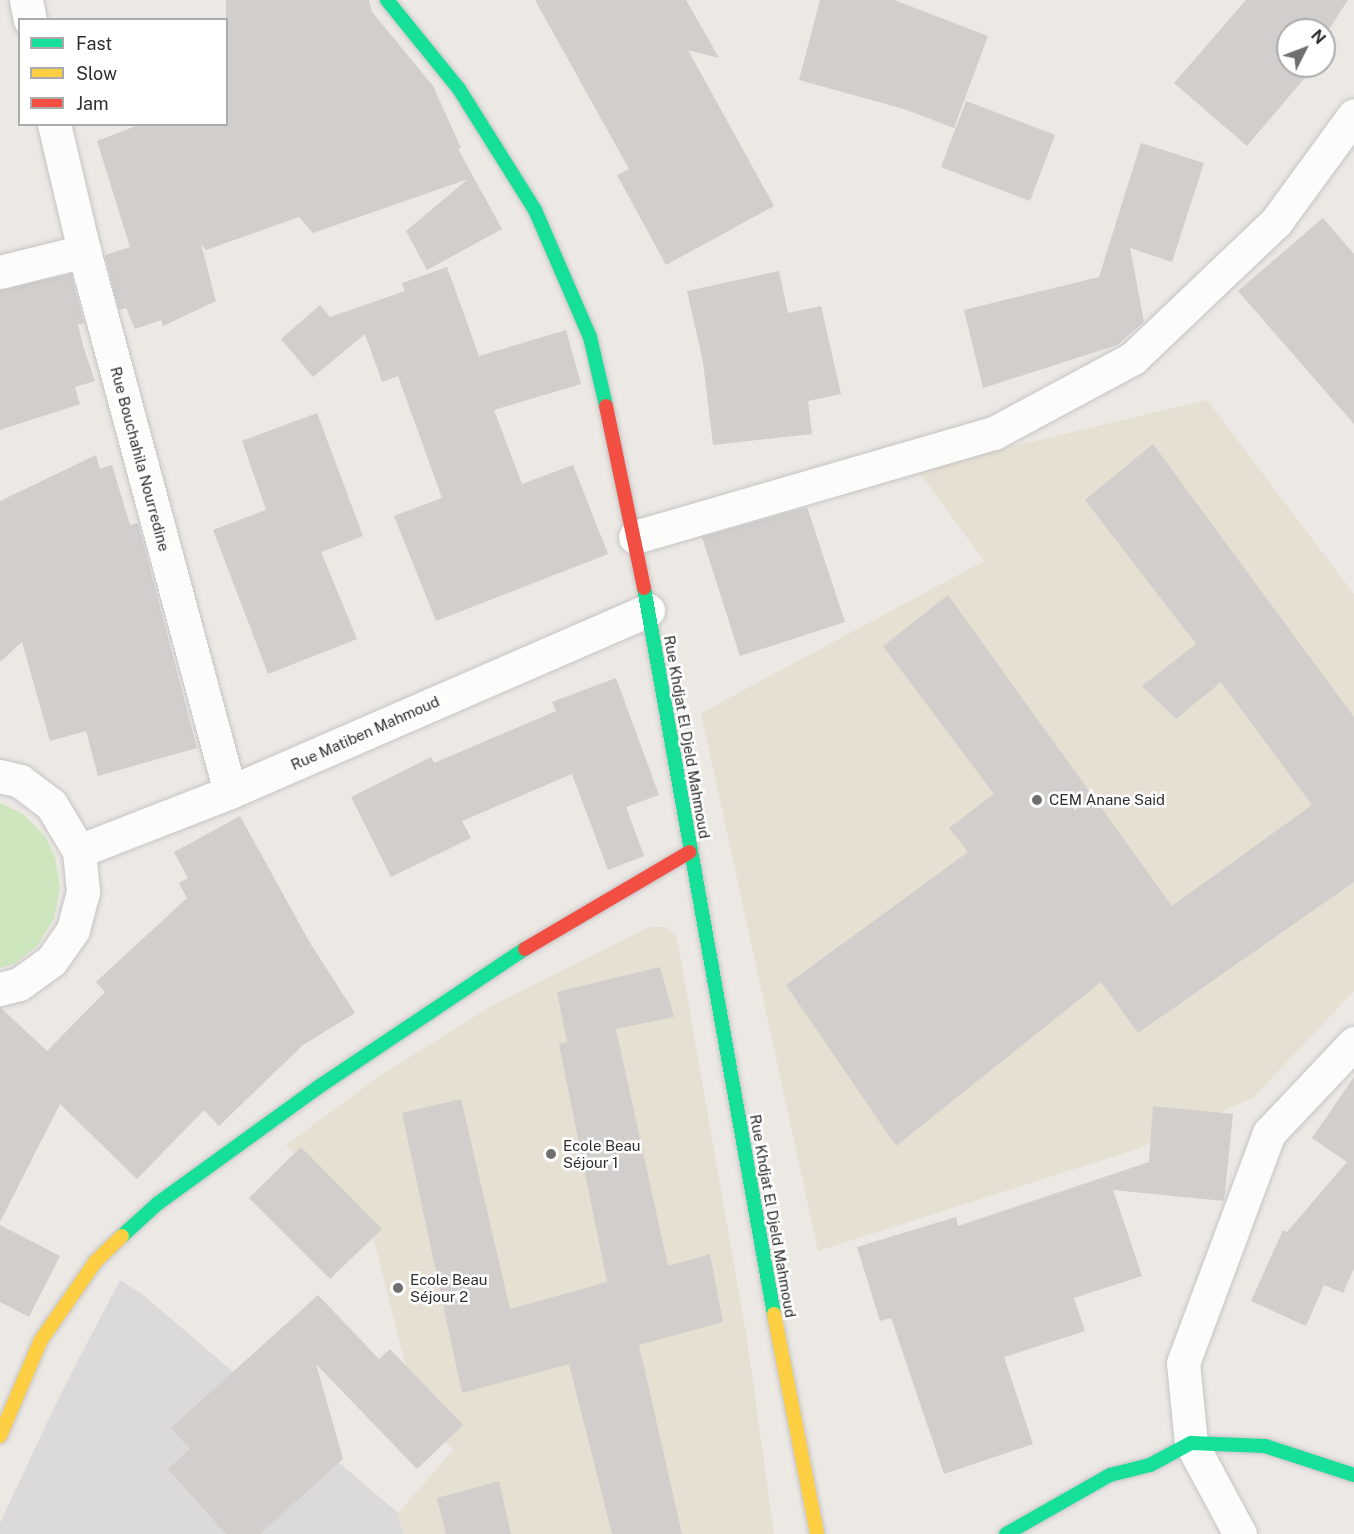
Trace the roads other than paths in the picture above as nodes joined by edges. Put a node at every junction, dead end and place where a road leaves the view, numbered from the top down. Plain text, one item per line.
1 (26, 0) edge
2 (387, 0) edge
3 (30, 18) edge
4 (1354, 115) edge
5 (54, 126) edge
6 (84, 251) junction
7 (0, 272) edge
8 (635, 537) junction
9 (648, 610) junction
10 (0, 776) edge
11 (230, 792) junction
12 (79, 851) junction
13 (690, 852) junction
14 (0, 989) edge
15 (1354, 1043) edge
16 (0, 1436) edge
17 (1191, 1443) junction
18 (1354, 1475) edge
19 (817, 1534) edge
20 (1006, 1534) edge
21 (1240, 1534) edge

1 - 3 street
2 - 8 street, Rue Khdjat El Djeld Mahmoud
4 - 8 street
5 - 6 street, Rue Bouchahila Nourredine
6 - 7 street
6 - 11 street, Rue Bouchahila Nourredine
8 - 9 street, Rue Khdjat El Djeld Mahmoud
9 - 11 street, Rue Matiben Mahmoud
9 - 13 street, Rue Khdjat El Djeld Mahmoud
10 - 12 street
11 - 12 street, Rue Matiben Mahmoud
12 - 14 street
13 - 16 street
13 - 19 street, Rue Khdjat El Djeld Mahmoud
15 - 17 street
17 - 18 street
17 - 20 street
17 - 21 street

